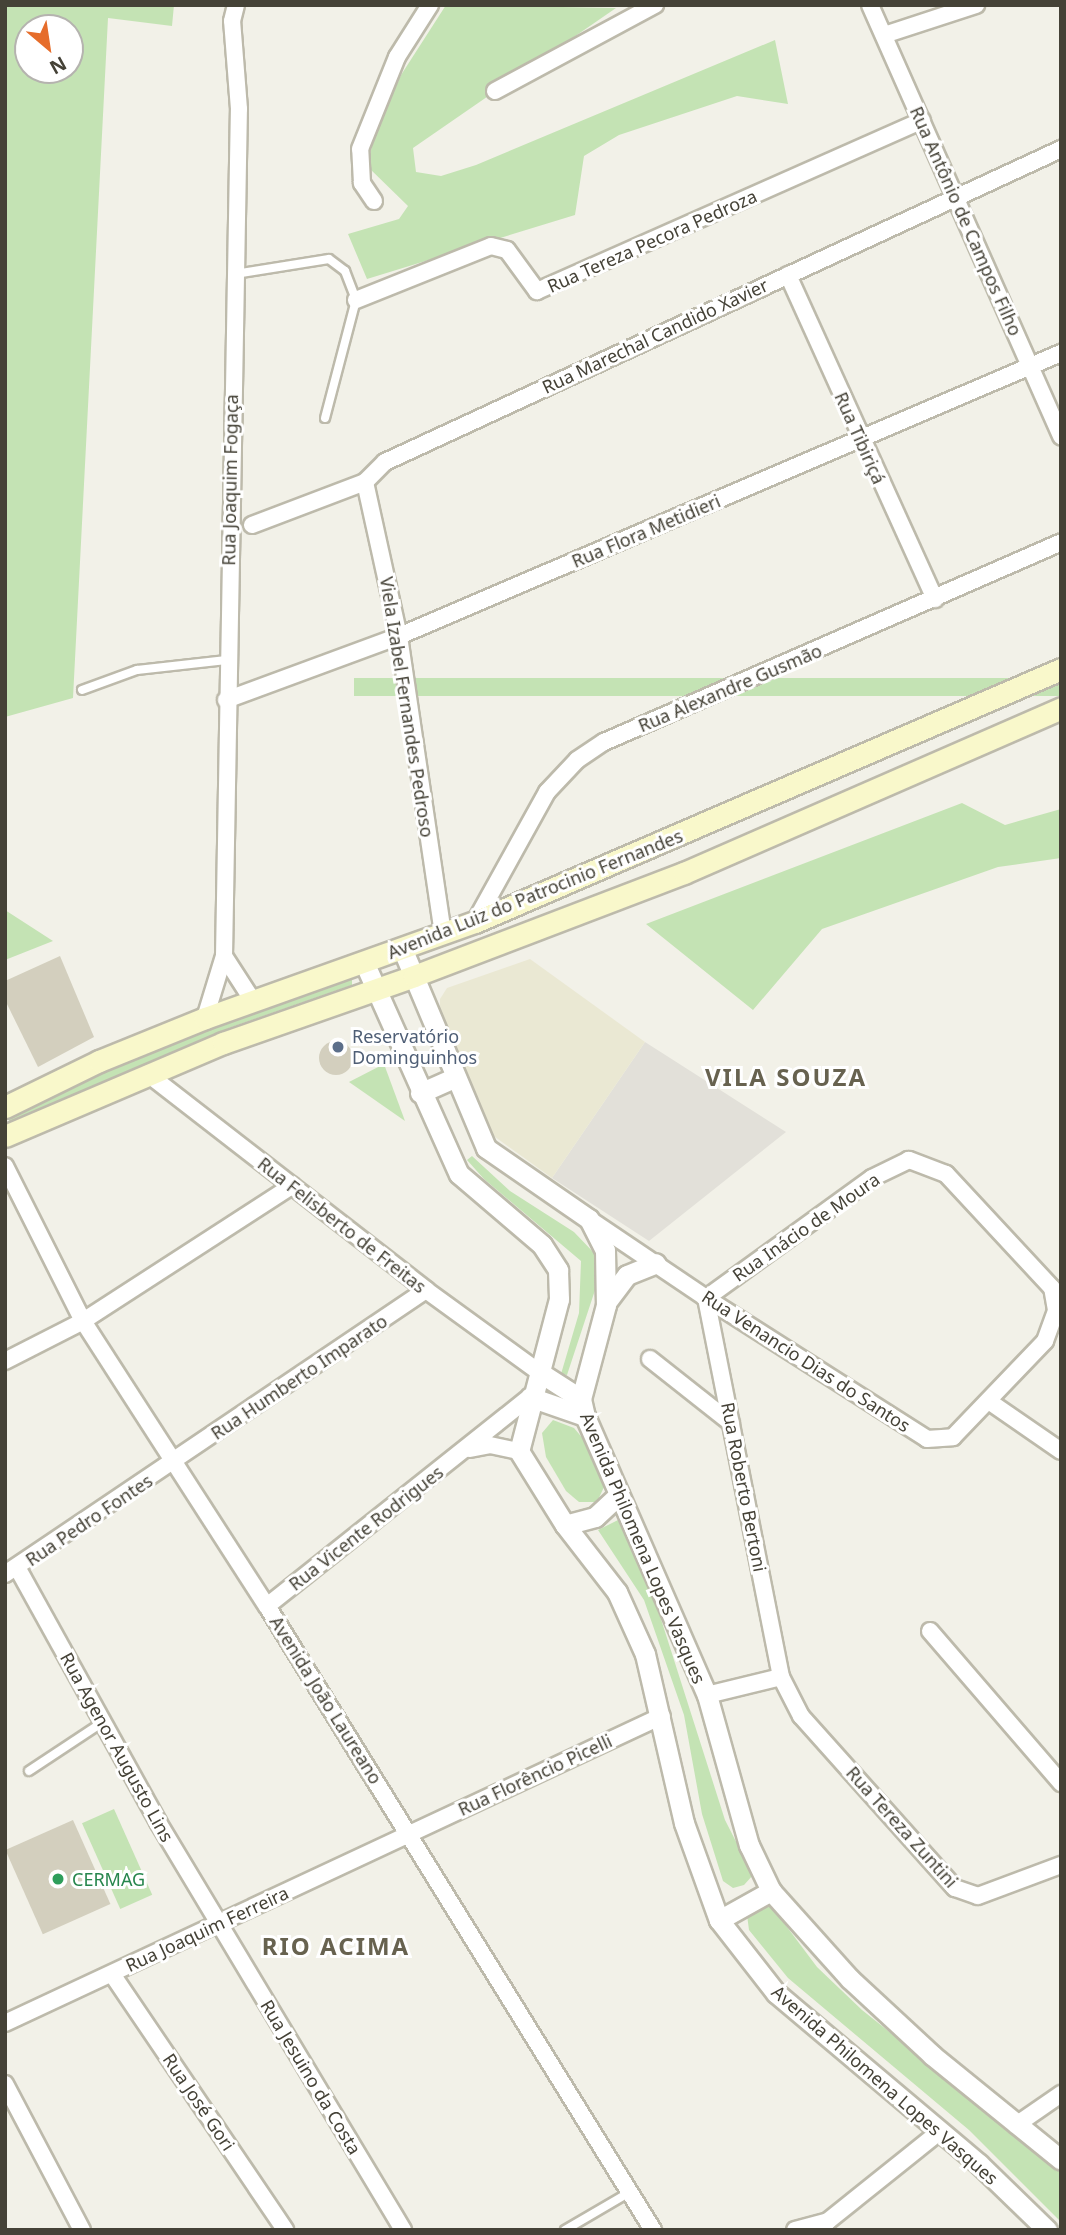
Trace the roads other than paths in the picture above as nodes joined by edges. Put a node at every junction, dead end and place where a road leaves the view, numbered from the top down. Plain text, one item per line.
1 (236, 5) edge
2 (429, 5) edge
3 (655, 5) edge
4 (870, 5) edge
5 (976, 5) edge
6 (884, 35) junction
7 (495, 91) dead end
8 (922, 120) junction
9 (1061, 149) edge
10 (955, 199) junction
11 (374, 201) dead end
12 (234, 274) junction
13 (788, 275) junction
14 (356, 300) junction
15 (1061, 353) edge
16 (1030, 366) junction
17 (325, 418) dead end
18 (1061, 437) edge
19 (861, 441) junction
20 (365, 482) junction
21 (252, 525) dead end
22 (1061, 542) edge
23 (935, 599) junction
24 (398, 636) junction
25 (226, 660) junction
26 (1061, 670) edge
27 (82, 690) dead end
28 (226, 700) junction
29 (1061, 708) edge
30 (475, 922) junction
31 (443, 933) junction
32 (402, 948) junction
33 (224, 957) junction
34 (365, 962) junction
35 (414, 976) junction
36 (376, 989) junction
37 (253, 1001) junction
38 (205, 1018) junction
39 (148, 1074) junction
40 (454, 1077) junction
41 (420, 1093) junction
42 (5, 1107) edge
43 (5, 1121) edge
44 (5, 1135) edge
45 (909, 1160) joint
46 (5, 1166) edge
47 (292, 1186) junction
48 (589, 1219) junction
49 (656, 1263) junction
50 (426, 1290) junction
51 (706, 1297) junction
52 (606, 1304) junction
53 (83, 1321) junction
54 (650, 1359) dead end
55 (5, 1361) edge
56 (539, 1372) junction
57 (530, 1398) junction
58 (990, 1402) junction
59 (582, 1408) junction
60 (731, 1423) junction
61 (464, 1450) junction
62 (519, 1451) junction
63 (1061, 1451) edge
64 (172, 1464) junction
65 (619, 1495) junction
66 (565, 1525) junction
67 (11, 1571) edge
68 (267, 1606) junction
69 (930, 1631) dead end
70 (781, 1677) junction
71 (707, 1695) junction
72 (662, 1716) junction
73 (103, 1721) junction
74 (29, 1771) dead end
75 (1061, 1783) edge
76 (409, 1833) junction
77 (1061, 1866) edge
78 (771, 1891) junction
79 (719, 1920) junction
80 (218, 1925) junction
81 (112, 1974) junction
82 (5, 2023) edge
83 (5, 2084) edge
84 (1061, 2094) edge
85 (1016, 2125) junction
86 (939, 2132) junction
87 (1061, 2160) edge
88 (630, 2192) junction
89 (82, 2230) edge
90 (285, 2230) edge
91 (403, 2230) edge
92 (565, 2230) edge
93 (653, 2230) edge
94 (795, 2230) edge
95 (1047, 2230) edge

1 - 12 street, Rua Joaquim Fogaça
2 - 11 street
3 - 7 street
4 - 6 street, Rua Antônio de Campos Filho
5 - 6 street
6 - 8 street, Rua Antônio de Campos Filho
8 - 10 street, Rua Antônio de Campos Filho
8 - 14 street, Rua Tereza Pecora Pedroza
9 - 10 street, Rua Marechal Candido Xavier
10 - 13 street, Rua Marechal Candido Xavier
10 - 16 street, Rua Antônio de Campos Filho
12 - 14 lane
12 - 25 street, Rua Joaquim Fogaça
13 - 19 street, Rua Tibiriçá
13 - 20 street, Rua Marechal Candido Xavier
14 - 17 lane
15 - 16 street, Rua Flora Metidieri
16 - 18 street, Rua Antônio de Campos Filho
16 - 19 street, Rua Flora Metidieri
19 - 23 street, Rua Tibiriçá
19 - 24 street, Rua Flora Metidieri
20 - 21 street, Rua Marechal Candido Xavier
20 - 24 street, Viela Izabel Fernandes Pedroso
22 - 23 street, Rua Alexandre Gusmão
23 - 30 street, Rua Alexandre Gusmão
24 - 28 street, Rua Flora Metidieri
24 - 31 street, Viela Izabel Fernandes Pedroso
25 - 27 lane
25 - 28 street, Rua Joaquim Fogaça
26 - 30 main road, Avenida Luiz do Patrocinio Fernandes
28 - 33 street, Rua Joaquim Fogaça
29 - 35 main road, Avenida Luiz do Patrocinio Fernandes
30 - 31 main road, Avenida Luiz do Patrocinio Fernandes
31 - 32 main road, Avenida Luiz do Patrocinio Fernandes
32 - 34 main road, Avenida Luiz do Patrocinio Fernandes
32 - 35 street, Avenida Philomena Lopes Vasques
33 - 37 street
33 - 38 street, Rua Joaquim Fogaça
34 - 36 street
34 - 37 main road, Avenida Luiz do Patrocinio Fernandes
35 - 36 main road, Avenida Luiz do Patrocinio Fernandes
35 - 40 street, Avenida Philomena Lopes Vasques
36 - 39 main road, Avenida Luiz do Patrocinio Fernandes
36 - 41 street
37 - 38 main road, Avenida Luiz do Patrocinio Fernandes
38 - 42 main road, Avenida Luiz do Patrocinio Fernandes
39 - 44 main road, Avenida Luiz do Patrocinio Fernandes
39 - 47 street, Rua Felisberto de Freitas
40 - 41 street
40 - 48 street, Avenida Philomena Lopes Vasques
41 - 56 street
43 - 44 main road
45 - 51 street, Rua Inácio de Moura
45 - 58 street, Rua Venancio Dias do Santos
46 - 53 street, Avenida João Laureano
47 - 50 street, Rua Felisberto de Freitas
47 - 53 street
48 - 49 street, Rua Venancio Dias do Santos
48 - 52 street, Avenida Philomena Lopes Vasques
49 - 51 street, Rua Venancio Dias do Santos
49 - 52 street, Avenida Philomena Lopes Vasques
50 - 56 street, Rua Felisberto de Freitas
50 - 64 street, Rua Humberto Imparato
51 - 58 street, Rua Venancio Dias do Santos
51 - 60 street, Rua Roberto Bertoni
52 - 59 street, Avenida Philomena Lopes Vasques
53 - 55 street
53 - 64 street, Avenida João Laureano
54 - 60 street
56 - 57 street
56 - 59 street
57 - 59 street
57 - 61 street, Rua Vicente Rodrigues
57 - 62 street
58 - 63 street
59 - 65 street, Avenida Philomena Lopes Vasques
60 - 70 street, Rua Roberto Bertoni
61 - 62 street
61 - 68 street, Rua Vicente Rodrigues
62 - 66 street, Avenida Philomena Lopes Vasques
64 - 67 street, Rua Pedro Fontes
64 - 68 street, Avenida João Laureano
65 - 66 street
65 - 71 street, Avenida Philomena Lopes Vasques
66 - 72 street, Avenida Philomena Lopes Vasques
67 - 73 street, Rua Agenor Augusto Lins
68 - 76 street, Avenida João Laureano
69 - 75 street
70 - 71 street
70 - 77 street, Rua Tereza Zuntini
71 - 78 street, Avenida Philomena Lopes Vasques
72 - 76 street, Rua Florêncio Picelli
72 - 79 street, Avenida Philomena Lopes Vasques
73 - 74 lane
73 - 80 street, Rua Agenor Augusto Lins
76 - 80 street, Rua Joaquim Ferreira
76 - 88 street, Avenida João Laureano
78 - 79 street
78 - 85 street, Avenida Philomena Lopes Vasques
79 - 86 street, Avenida Philomena Lopes Vasques
80 - 81 street, Rua Joaquim Ferreira
80 - 91 street, Rua Jesuino da Costa
81 - 82 street, Rua Joaquim Ferreira
81 - 90 street, Rua José Gori
83 - 89 street
84 - 85 street
85 - 87 street, Avenida Philomena Lopes Vasques
86 - 94 street
86 - 95 street, Avenida Philomena Lopes Vasques
88 - 92 lane
88 - 93 street, Avenida João Laureano

